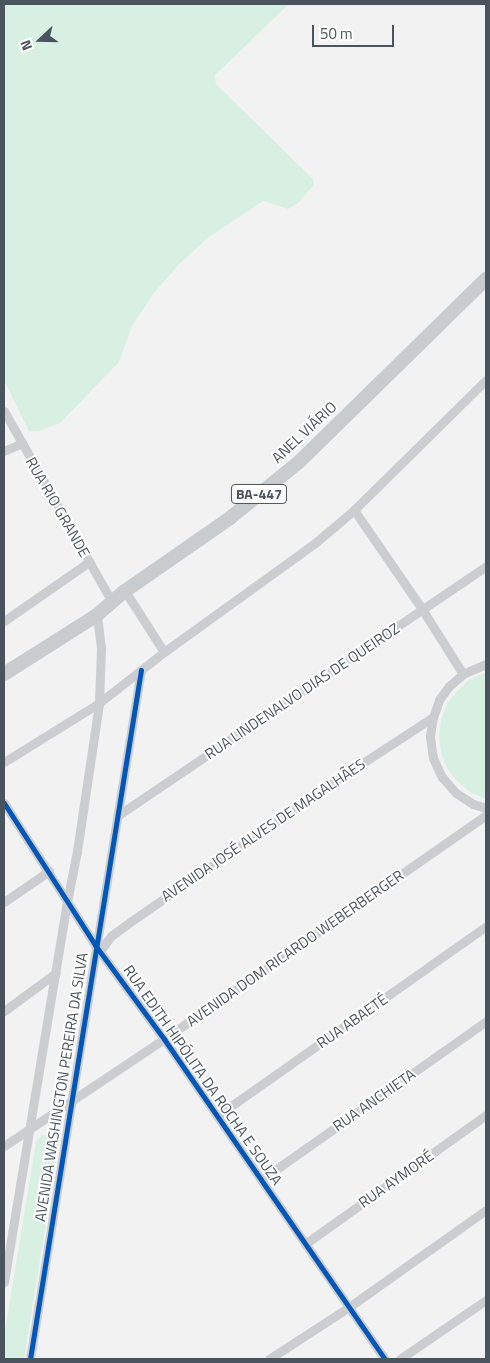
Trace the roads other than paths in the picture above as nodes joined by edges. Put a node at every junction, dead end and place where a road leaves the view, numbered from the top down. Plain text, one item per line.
1 (486, 279) edge
2 (486, 380) edge
3 (4, 411) edge
4 (22, 444) junction
5 (4, 450) edge
6 (354, 510) junction
7 (89, 562) junction
8 (486, 566) edge
9 (125, 591) junction
10 (112, 602) junction
11 (422, 609) junction
12 (97, 615) junction
13 (4, 621) edge
14 (164, 652) junction
15 (486, 664) edge
16 (141, 670) junction
17 (4, 674) edge
18 (463, 674) junction
19 (99, 702) junction
20 (432, 717) junction
21 (4, 762) edge
22 (4, 803) edge
23 (486, 808) edge
24 (486, 815) edge
25 (117, 816) junction
26 (49, 871) junction
27 (4, 902) edge
28 (66, 902) junction
29 (486, 926) edge
30 (98, 948) junction
31 (56, 973) junction
32 (4, 1011) edge
33 (486, 1021) edge
34 (164, 1039) junction
35 (72, 1100) junction
36 (486, 1115) edge
37 (217, 1116) junction
38 (30, 1128) junction
39 (4, 1146) edge
40 (261, 1180) junction
41 (486, 1210) edge
42 (305, 1244) junction
43 (6, 1259) edge
44 (4, 1282) edge
45 (486, 1300) edge
46 (349, 1307) junction
47 (30, 1359) edge
48 (270, 1359) edge
49 (385, 1359) edge
50 (400, 1359) edge

1 - 9 main road, ANEL VIÁRIO / BA-447
2 - 6 street
3 - 4 street, RUA RIO GRANDE
4 - 5 street
4 - 7 street, RUA RIO GRANDE
6 - 11 street
6 - 14 street
7 - 10 street, RUA RIO GRANDE
7 - 13 street
8 - 11 street, RUA LINDENALVO DIAS DE QUEIROZ
9 - 10 main road, ANEL VIÁRIO / BA-447
9 - 14 street
10 - 12 main road, ANEL VIÁRIO / BA-447
11 - 18 street
11 - 25 street, RUA LINDENALVO DIAS DE QUEIROZ
12 - 17 main road, ANEL VIÁRIO / BA-447
12 - 19 street, AVENIDA WASHINGTON PEREIRA DA SILVA
14 - 16 street
15 - 18 street
16 - 19 street
16 - 25 street, AVENIDA WASHINGTON PEREIRA DA SILVA
18 - 20 street
19 - 21 street
19 - 28 street, AVENIDA WASHINGTON PEREIRA DA SILVA
20 - 23 street
20 - 30 street, AVENIDA JOSÉ ALVES DE MAGALHÃES
22 - 26 street, RUA EDITH HIPÓLITA DA ROCHA E SOUZA
24 - 34 street, AVENIDA DOM RICARDO WEBERBERGER
25 - 30 street, AVENIDA WASHINGTON PEREIRA DA SILVA
26 - 27 street
26 - 28 street, RUA EDITH HIPÓLITA DA ROCHA E SOUZA
28 - 30 street, RUA EDITH HIPÓLITA DA ROCHA E SOUZA
28 - 31 street, AVENIDA WASHINGTON PEREIRA DA SILVA
29 - 37 street, RUA ABAETÉ
30 - 34 street, RUA EDITH HIPÓLITA DA ROCHA E SOUZA
30 - 35 street, AVENIDA WASHINGTON PEREIRA DA SILVA
31 - 32 street
31 - 38 street, AVENIDA WASHINGTON PEREIRA DA SILVA
33 - 40 street, RUA ANCHIETA
34 - 35 street, AVENIDA DOM RICARDO WEBERBERGER
34 - 37 street, RUA EDITH HIPÓLITA DA ROCHA E SOUZA
35 - 38 street, AVENIDA DOM RICARDO WEBERBERGER
35 - 47 street, AVENIDA WASHINGTON PEREIRA DA SILVA
36 - 42 street, RUA AYMORÉ
37 - 40 street, RUA EDITH HIPÓLITA DA ROCHA E SOUZA
38 - 39 street, AVENIDA DOM RICARDO WEBERBERGER
38 - 43 street, AVENIDA WASHINGTON PEREIRA DA SILVA
40 - 42 street, RUA EDITH HIPÓLITA DA ROCHA E SOUZA
41 - 46 street
42 - 46 street, RUA EDITH HIPÓLITA DA ROCHA E SOUZA
43 - 44 street, AVENIDA WASHINGTON PEREIRA DA SILVA
45 - 50 street
46 - 48 street
46 - 49 street, RUA EDITH HIPÓLITA DA ROCHA E SOUZA

